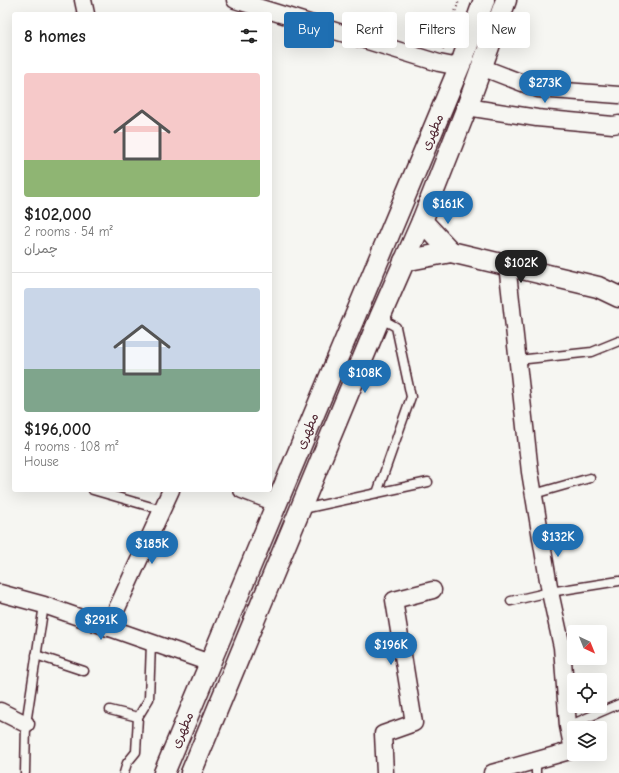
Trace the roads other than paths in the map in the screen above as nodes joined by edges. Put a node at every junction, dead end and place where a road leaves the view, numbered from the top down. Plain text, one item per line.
1 (83, 0) edge
2 (235, 0) edge
3 (484, 0) edge
4 (506, 0) edge
5 (86, 12) edge
6 (459, 67) junction
7 (481, 67) junction
8 (619, 95) edge
9 (468, 107) junction
10 (619, 124) edge
11 (422, 221) junction
12 (452, 252) junction
13 (404, 260) junction
14 (507, 264) junction
15 (619, 283) edge
16 (598, 287) junction
17 (619, 297) edge
18 (380, 317) junction
19 (619, 341) edge
20 (518, 360) junction
21 (590, 478) dead end
22 (428, 482) dead end
23 (100, 492) edge
24 (169, 492) edge
25 (247, 492) edge
26 (377, 493) junction
27 (534, 494) junction
28 (276, 504) junction
29 (162, 510) junction
30 (300, 510) junction
31 (619, 580) edge
32 (433, 590) dead end
33 (550, 592) junction
34 (0, 593) edge
35 (511, 601) dead end
36 (44, 605) junction
37 (108, 628) junction
38 (151, 643) junction
39 (567, 643) edge
40 (36, 655) junction
41 (210, 663) junction
42 (568, 665) edge
43 (84, 671) dead end
44 (619, 704) edge
45 (110, 710) dead end
46 (0, 711) edge
47 (138, 717) junction
48 (568, 721) edge
49 (580, 721) edge
50 (26, 724) junction
51 (173, 750) junction
52 (567, 753) edge
53 (194, 766) edge
54 (536, 767) edge
55 (25, 773) edge
56 (124, 773) edge
57 (164, 773) edge
58 (385, 773) edge
59 (492, 773) edge

1 - 5 street
2 - 6 street
3 - 6 street, مطهری
4 - 7 street, مطهری
6 - 28 street, مطهری
7 - 8 street
7 - 9 street, مطهری
9 - 10 street
9 - 11 street, مطهری
11 - 12 street
11 - 13 street, مطهری
12 - 13 street
12 - 14 street
13 - 18 street, مطهری
14 - 16 street
14 - 20 street
15 - 16 street
16 - 17 street
18 - 26 lane
18 - 30 street, مطهری
19 - 20 lane
20 - 27 street
21 - 27 lane
22 - 26 lane
23 - 29 lane
24 - 29 street
25 - 28 street
26 - 30 lane
27 - 33 street
28 - 41 street, مطهری
29 - 37 street
30 - 53 street, مطهری
31 - 33 lane
32 - 58 street
33 - 35 lane
33 - 39 street
34 - 36 street
36 - 37 street
36 - 40 lane
37 - 38 street
38 - 41 street
38 - 47 lane
40 - 43 lane
40 - 50 lane
41 - 51 street, مطهری
42 - 48 street
44 - 49 lane
45 - 47 lane
46 - 50 street
47 - 56 lane
50 - 55 lane
51 - 53 street
51 - 57 street, مطهری
52 - 54 street
54 - 59 street

